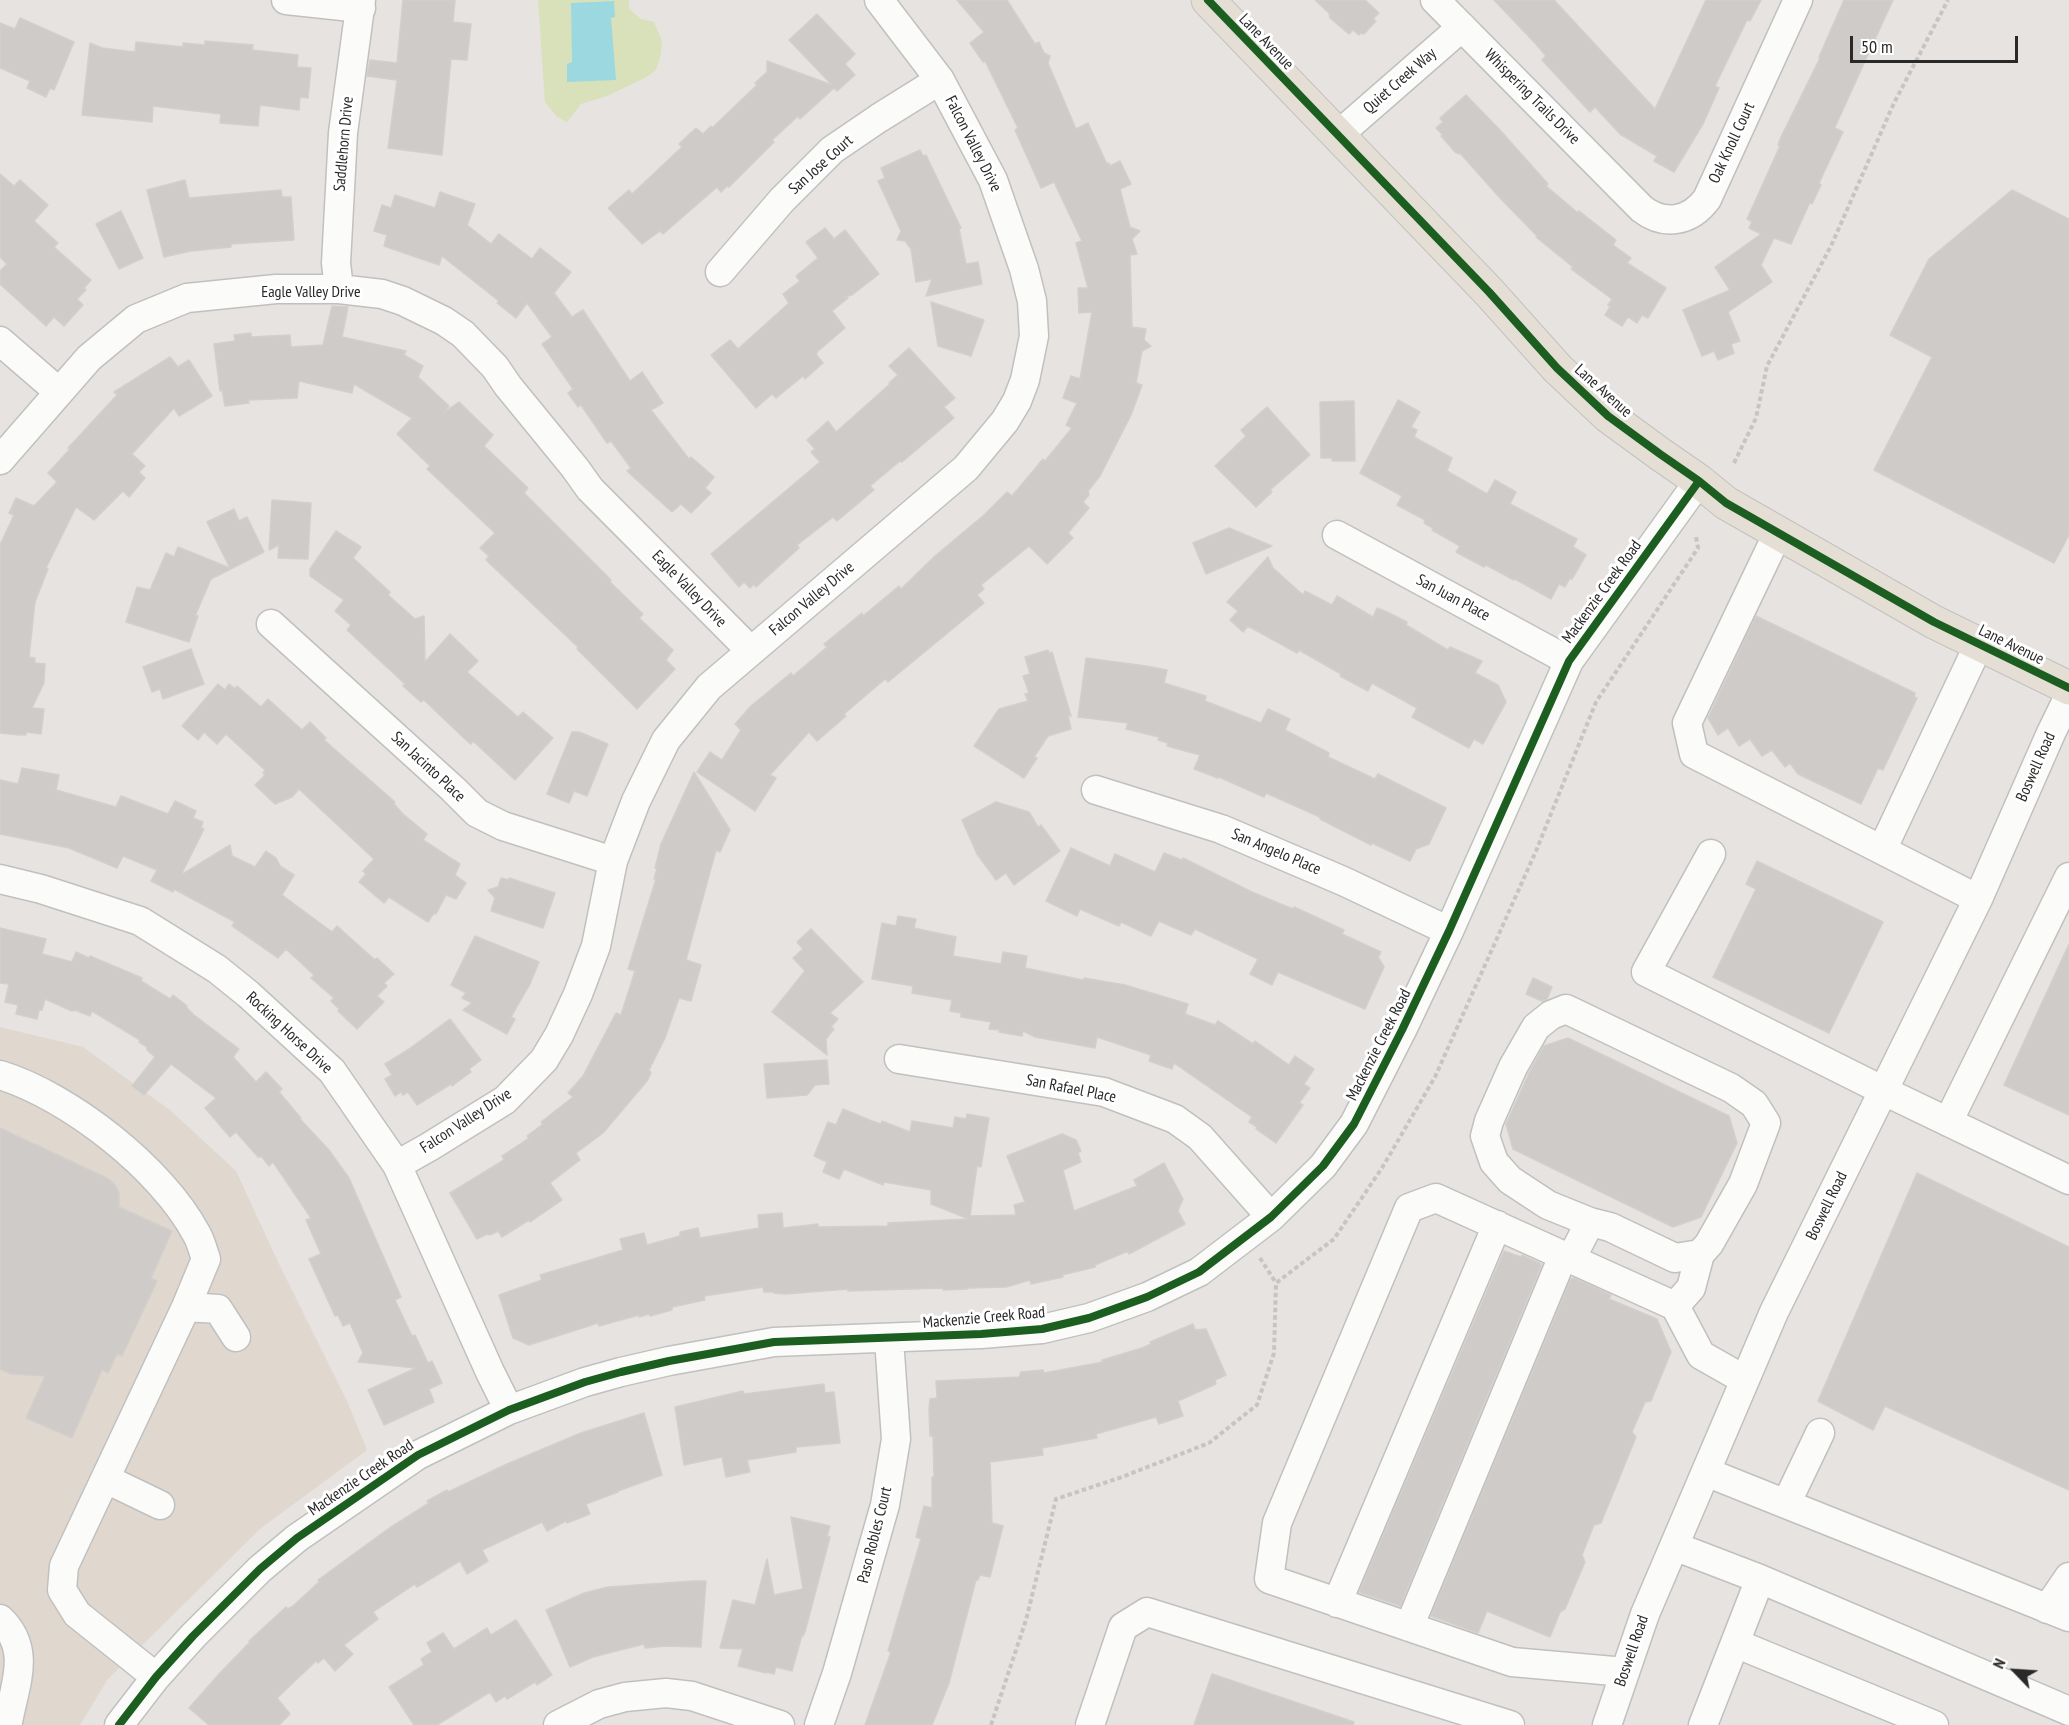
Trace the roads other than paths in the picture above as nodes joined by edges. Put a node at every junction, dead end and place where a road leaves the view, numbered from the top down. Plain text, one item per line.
1 (286, 0) edge
2 (879, 0) edge
3 (1208, 0) edge
4 (1435, 0) edge
5 (1798, 0) edge
6 (361, 4) edge
7 (1462, 27) junction
8 (940, 80) junction
9 (1337, 135) junction
10 (1628, 194) joint
11 (720, 272) dead end
12 (339, 289) junction
13 (0, 340) edge
14 (59, 392) junction
15 (0, 460) edge
16 (1700, 481) junction
17 (1778, 533) junction
18 (1337, 535) dead end
19 (271, 624) dead end
20 (1979, 644) junction
21 (751, 651) junction
22 (1569, 662) junction
23 (2069, 688) edge
24 (2069, 696) edge
25 (1096, 790) dead end
26 (1882, 850) junction
27 (1710, 854) dead end
28 (613, 861) junction
29 (2069, 877) edge
30 (0, 879) edge
31 (1977, 899) junction
32 (1449, 931) junction
33 (899, 1059) dead end
34 (0, 1075) edge
35 (1884, 1091) junction
36 (1948, 1122) junction
37 (397, 1165) junction
38 (2069, 1180) edge
39 (1270, 1217) junction
40 (1590, 1222) junction
41 (1497, 1225) junction
42 (1700, 1254) junction
43 (1567, 1257) junction
44 (1675, 1306) junction
45 (186, 1307) junction
46 (236, 1337) dead end
47 (889, 1339) junction
48 (1745, 1380) junction
49 (509, 1410) junction
50 (1820, 1433) dead end
51 (1706, 1472) junction
52 (105, 1479) junction
53 (1786, 1504) junction
54 (160, 1505) dead end
55 (1674, 1546) junction
56 (2069, 1577) edge
57 (1760, 1579) junction
58 (1337, 1603) junction
59 (2058, 1613) edge
60 (0, 1619) edge
61 (1408, 1627) junction
62 (1735, 1643) junction
63 (1625, 1672) junction
64 (156, 1677) junction
65 (2069, 1711) edge
66 (7, 1722) edge
67 (119, 1725) edge
68 (558, 1725) edge
69 (780, 1725) edge
70 (819, 1725) edge
71 (1090, 1725) edge
72 (1510, 1725) edge
73 (1607, 1725) edge
74 (1703, 1725) edge
75 (1934, 1725) edge

1 - 6 street
2 - 8 street, Falcon Valley Drive
3 - 9 main road, Lane Avenue
4 - 7 street, Whispering Trails Drive
5 - 10 street, Oak Knoll Court
6 - 12 street, Saddlehorn Drive
7 - 9 street, Quiet Creek Way
7 - 10 street, Whispering Trails Drive
8 - 11 street, San Jose Court
8 - 21 street, Falcon Valley Drive
9 - 16 main road, Lane Avenue
12 - 14 street, Eagle Valley Drive
12 - 21 street, Eagle Valley Drive
13 - 14 street
14 - 15 street, Eagle Valley Drive
16 - 17 main road, Lane Avenue
16 - 22 street, Mackenzie Creek Road
17 - 20 main road, Lane Avenue
17 - 26 street
18 - 22 street, San Juan Place
19 - 28 street, San Jacinto Place
20 - 23 main road, Lane Avenue
20 - 26 street
21 - 28 street, Falcon Valley Drive
22 - 32 street, Mackenzie Creek Road
24 - 31 street, Boswell Road
25 - 32 street, San Angelo Place
26 - 31 street
27 - 35 street
28 - 37 street, Falcon Valley Drive
29 - 36 street
30 - 37 street, Rocking Horse Drive
31 - 35 street, Boswell Road
32 - 39 street, Mackenzie Creek Road
33 - 39 street, San Rafael Place
34 - 45 street
35 - 36 street
35 - 48 street, Boswell Road
36 - 38 street
37 - 49 street, Rocking Horse Drive
39 - 47 street, Mackenzie Creek Road
40 - 42 street
40 - 42 street
40 - 43 street
41 - 43 street
41 - 58 street
41 - 58 street
42 - 44 street
43 - 44 street
43 - 61 street
44 - 48 street
45 - 46 street
45 - 52 street
47 - 49 street, Mackenzie Creek Road
47 - 70 street, Paso Robles Court
48 - 51 street, Boswell Road
49 - 64 street, Mackenzie Creek Road
50 - 53 street
51 - 53 street
51 - 55 street, Boswell Road
52 - 54 street
52 - 64 street
53 - 59 street
55 - 57 street
55 - 63 street, Boswell Road
56 - 59 street
57 - 62 street
57 - 65 street
58 - 61 street
60 - 66 street
61 - 63 street
62 - 74 street
62 - 75 street
63 - 73 street, Boswell Road
64 - 67 street, Mackenzie Creek Road
68 - 69 street
71 - 72 street

